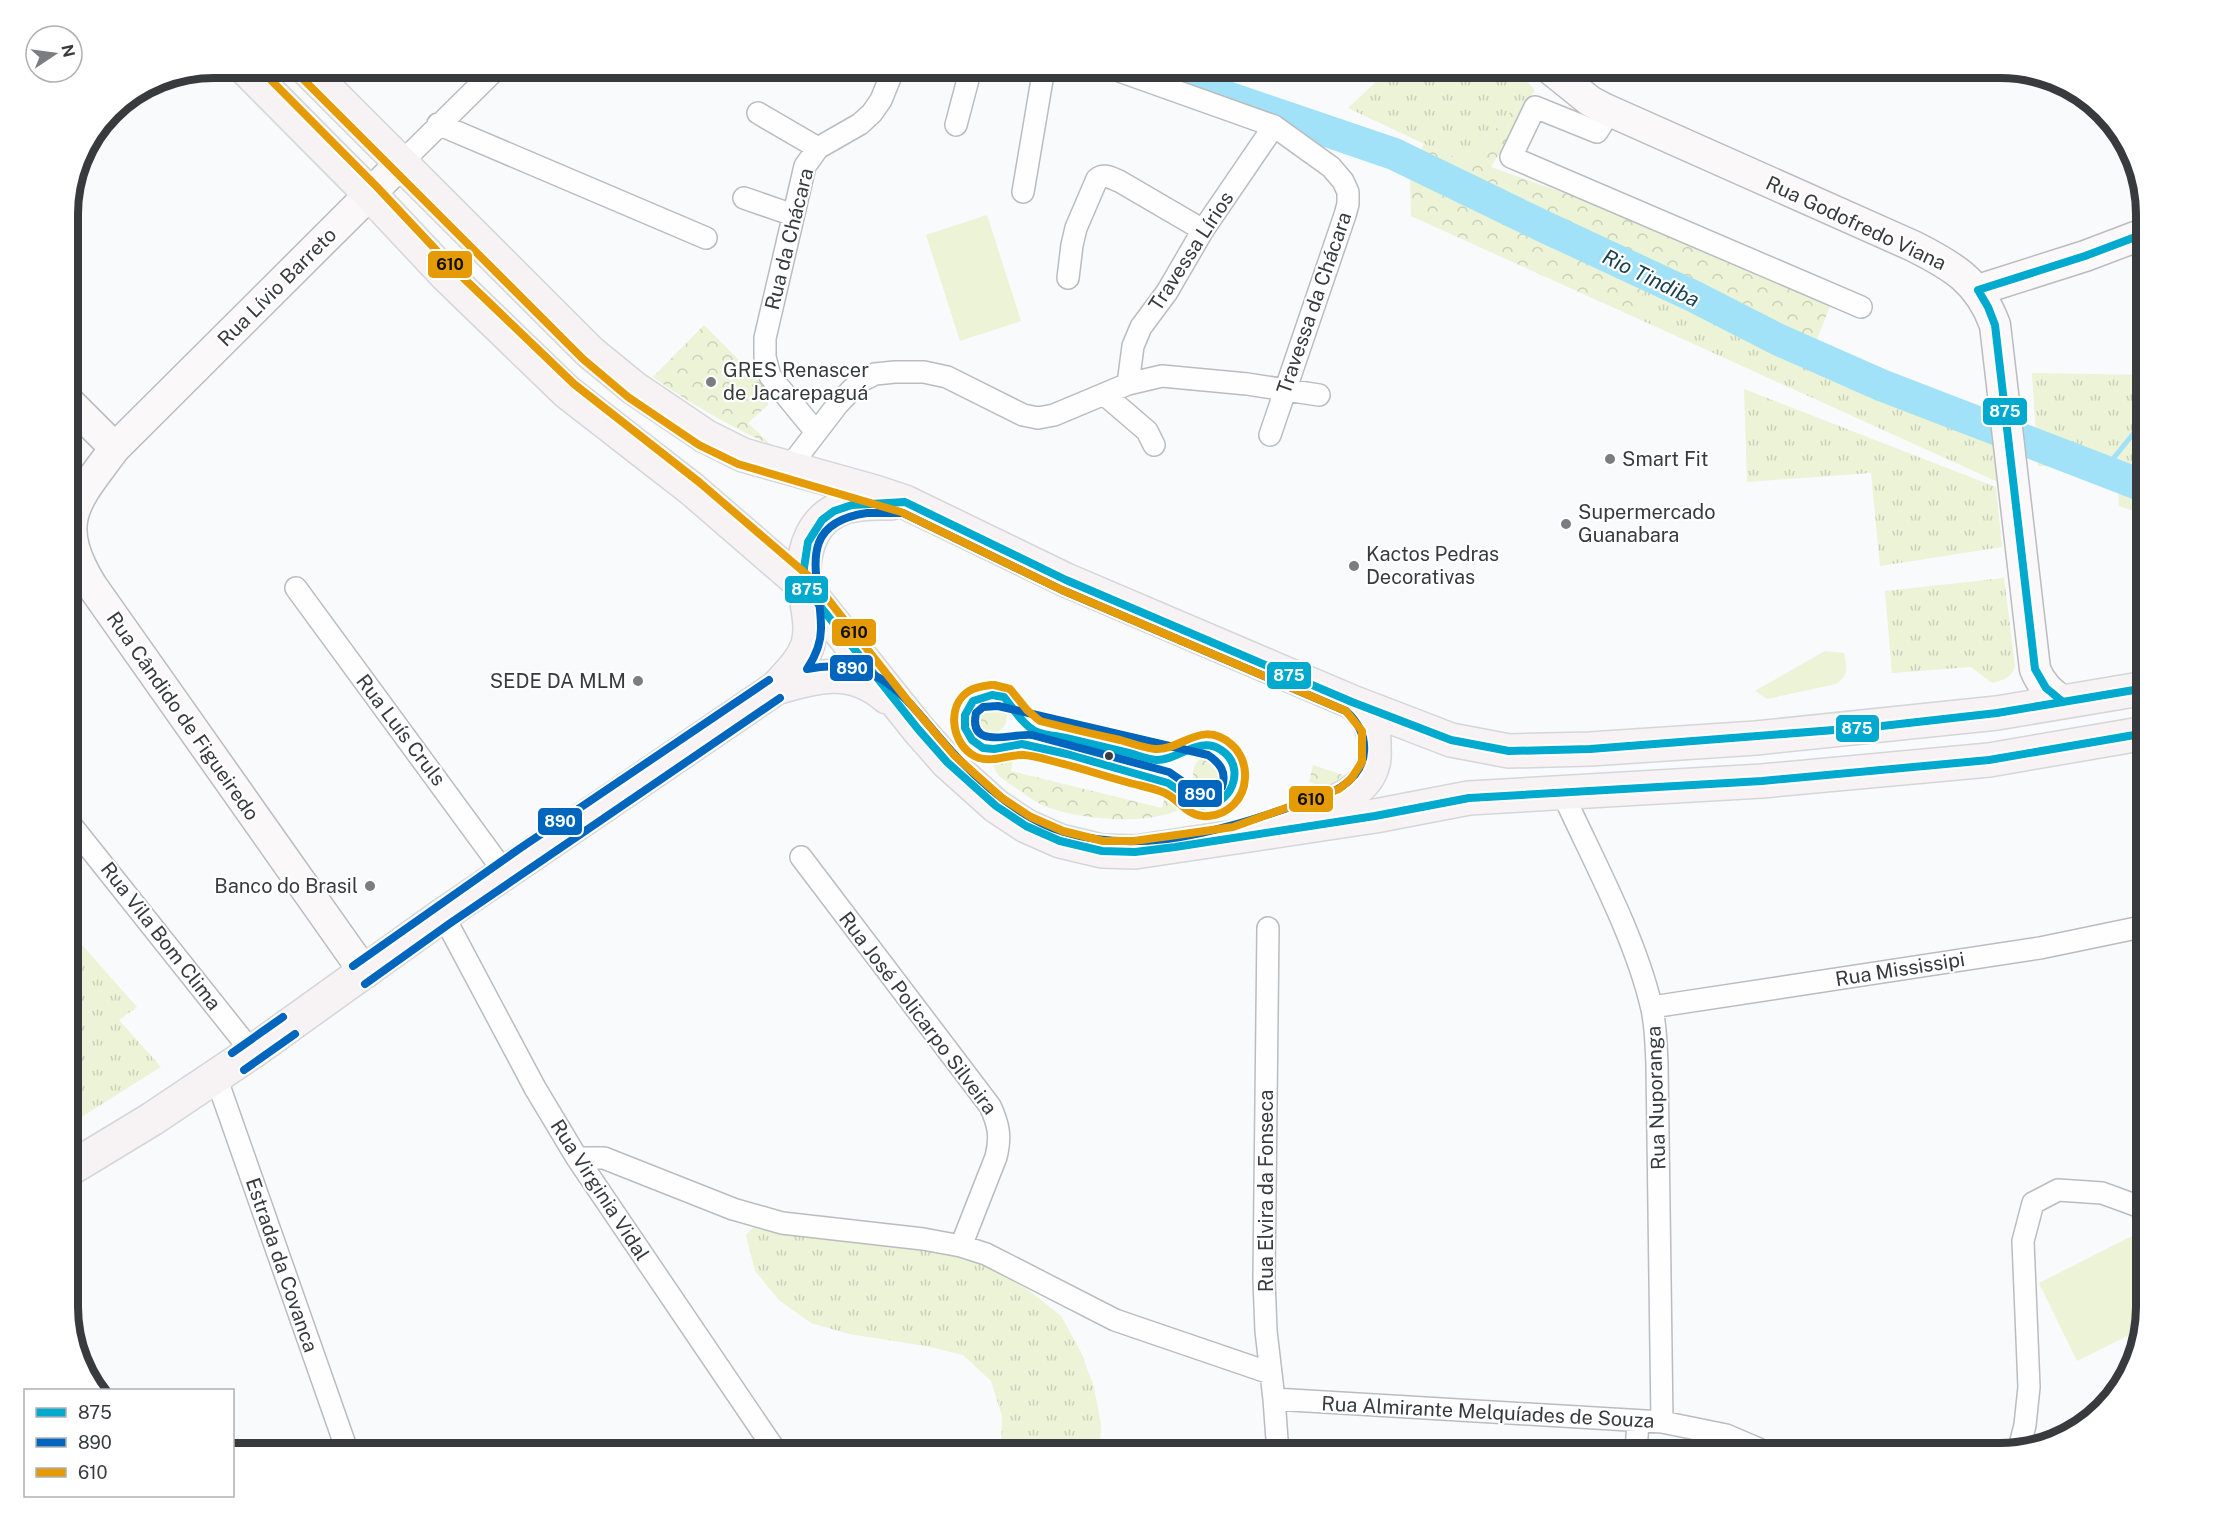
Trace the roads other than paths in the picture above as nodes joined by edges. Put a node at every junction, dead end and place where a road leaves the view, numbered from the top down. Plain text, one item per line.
1 (254, 78) edge
2 (316, 78) edge
3 (486, 78) edge
4 (890, 78) edge
5 (969, 78) edge
6 (1042, 78) edge
7 (1139, 78) edge
8 (1562, 78) edge
9 (1603, 108) junction
10 (758, 113) dead end
11 (438, 124) junction
12 (957, 125) dead end
13 (1274, 126) junction
14 (818, 148) junction
15 (402, 162) junction
16 (1023, 192) dead end
17 (370, 194) junction
18 (744, 198) dead end
19 (793, 215) junction
20 (1203, 230) junction
21 (2136, 236) edge
22 (706, 238) dead end
23 (1068, 278) dead end
24 (1978, 290) junction
25 (1861, 307) dead end
26 (1128, 384) junction
27 (1285, 389) junction
28 (1105, 395) junction
29 (1319, 395) dead end
30 (78, 411) edge
31 (816, 432) junction
32 (1270, 435) dead end
33 (1154, 445) dead end
34 (115, 448) junction
35 (788, 469) junction
36 (78, 501) edge
37 (905, 502) junction
38 (78, 564) edge
39 (804, 586) junction
40 (296, 588) dead end
41 (2035, 669) junction
42 (776, 688) junction
43 (2136, 690) edge
44 (1352, 702) junction
45 (2063, 702) junction
46 (900, 708) junction
47 (2013, 710) junction
48 (2136, 734) edge
49 (1562, 792) junction
50 (78, 834) edge
51 (1236, 837) junction
52 (801, 857) dead end
53 (505, 873) junction
54 (443, 915) junction
55 (1268, 928) dead end
56 (2136, 928) edge
57 (365, 973) junction
58 (1652, 1008) junction
59 (252, 1052) junction
60 (216, 1077) junction
61 (577, 1158) junction
62 (78, 1164) edge
63 (2136, 1205) edge
64 (961, 1246) junction
65 (1270, 1373) junction
66 (1275, 1399) junction
67 (1638, 1420) junction
68 (1662, 1422) junction
69 (2021, 1441) edge
70 (344, 1443) edge
71 (770, 1443) edge
72 (1277, 1443) edge
73 (1637, 1443) edge
74 (1744, 1443) edge

1 - 17 main road
2 - 15 main road
3 - 11 street, Rua Lívio Barreto
4 - 14 street, Rua da Chácara
5 - 12 street
6 - 16 street
7 - 13 street, Travessa da Chácara
8 - 9 street, Rua Godofredo Viana
9 - 24 street, Rua Godofredo Viana
9 - 25 street
10 - 14 street
11 - 15 street, Rua Lívio Barreto
11 - 22 street
13 - 20 street, Travessa Lírios
13 - 27 street, Travessa da Chácara
14 - 19 street, Rua da Chácara
15 - 17 street, Rua Lívio Barreto
15 - 35 main road
17 - 34 street, Rua Lívio Barreto
17 - 39 main road
18 - 19 street
19 - 31 street, Rua da Chácara
20 - 23 street
20 - 26 street, Travessa Lírios
21 - 24 street
24 - 41 street, Rua Godofredo Viana
26 - 27 street
26 - 28 street
27 - 29 street
27 - 32 street, Travessa da Chácara
28 - 31 street
28 - 33 street
30 - 34 street
31 - 35 street
34 - 36 street, Rua Cândido de Figueiredo
35 - 37 main road
37 - 39 main road
37 - 44 main road
38 - 57 street, Rua Cândido de Figueiredo
39 - 42 main road
39 - 46 main road
40 - 53 street, Rua Luís Cruls
41 - 45 street, Rua Godofredo Viana
41 - 47 street
42 - 46 main road
42 - 53 main road
43 - 45 main road
44 - 47 main road
44 - 51 main road
45 - 47 main road
46 - 51 main road
48 - 49 main road
49 - 51 main road
49 - 58 street, Rua Nuporanga
50 - 59 street, Rua Vila Bom Clima
52 - 64 street, Rua José Policarpo Silveira
53 - 54 main road
54 - 57 main road
54 - 61 street, Rua Virginia Vidal
55 - 65 street, Rua Elvira da Fonseca
56 - 58 street, Rua Mississipi
57 - 59 main road
58 - 68 street, Rua Nuporanga
59 - 60 main road
60 - 62 main road
60 - 70 street, Estrada da Covanca
61 - 64 street
61 - 71 street, Rua Virginia Vidal
63 - 69 street
64 - 65 street
65 - 66 street, Rua Elvira da Fonseca
66 - 67 street, Rua Almirante Melquíades de Souza
66 - 72 street, Rua Elvira da Fonseca
67 - 68 street, Rua Almirante Melquíades de Souza
67 - 73 street
68 - 74 street, Rua Almirante Melquíades de Souza

